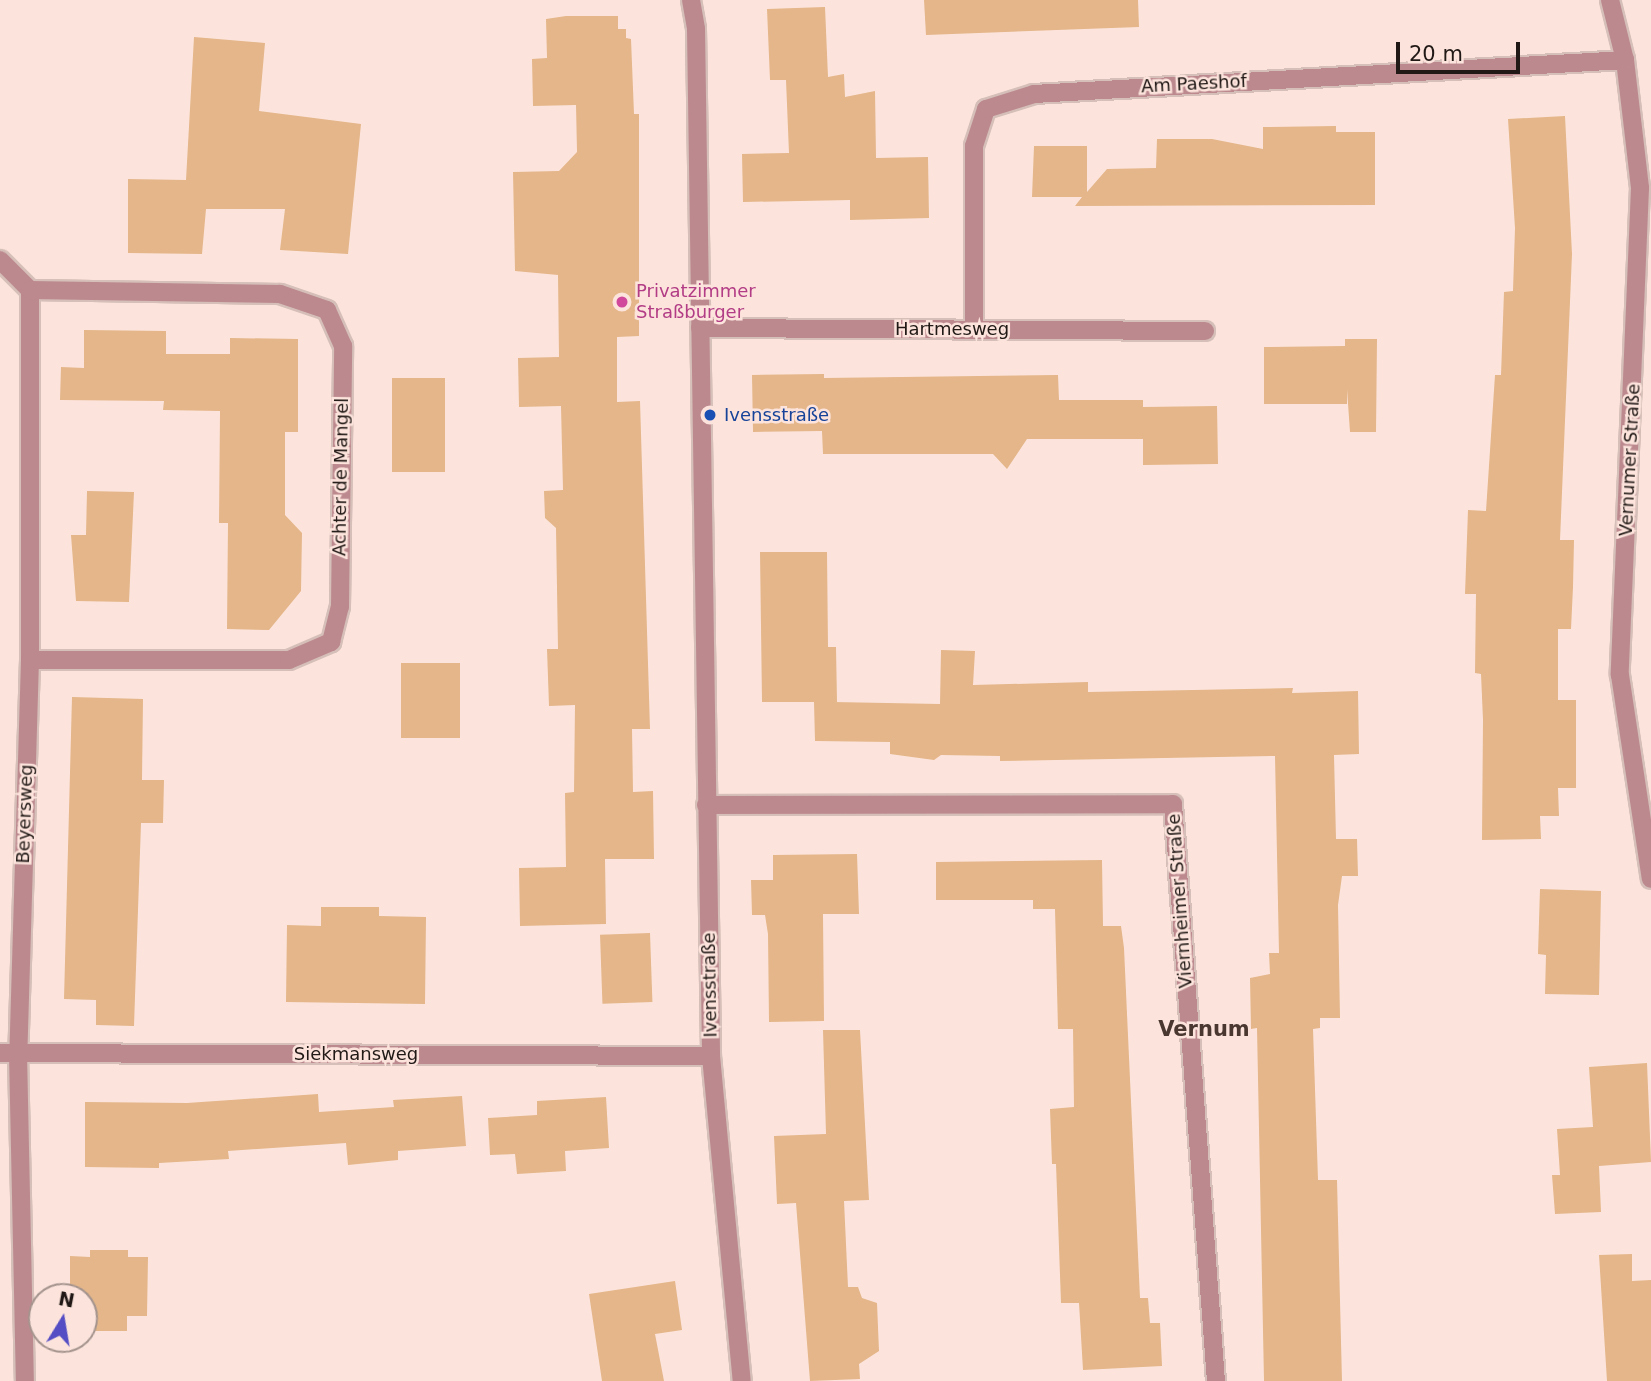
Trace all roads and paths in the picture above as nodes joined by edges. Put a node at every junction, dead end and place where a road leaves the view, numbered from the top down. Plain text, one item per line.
1 (691, 0) edge
2 (1610, 0) edge
3 (1625, 60) junction
4 (0, 260) edge
5 (30, 290) junction
6 (700, 328) junction
7 (974, 328) junction
8 (1205, 331) dead end
9 (30, 660) junction
10 (706, 805) junction
11 (1651, 879) edge
12 (9, 1053) edge
13 (711, 1056) junction
14 (25, 1381) edge
15 (742, 1381) edge
16 (1216, 1381) edge

1 - 6 street, Ivensstraße
2 - 3 street, Vernumer Straße
3 - 7 street, Am Paeshof
3 - 11 street, Vernumer Straße
4 - 5 street
5 - 9 street, Beyersweg
5 - 9 street, Achter de Mangel
6 - 7 street, Hartmesweg
6 - 10 street, Ivensstraße
7 - 8 street, Hartmesweg
9 - 12 street, Beyersweg
10 - 13 street, Ivensstraße
10 - 16 street, Viernheimer Straße
12 - 13 street, Siekmansweg
12 - 14 street, Beyersweg
13 - 15 street, Ivensstraße

